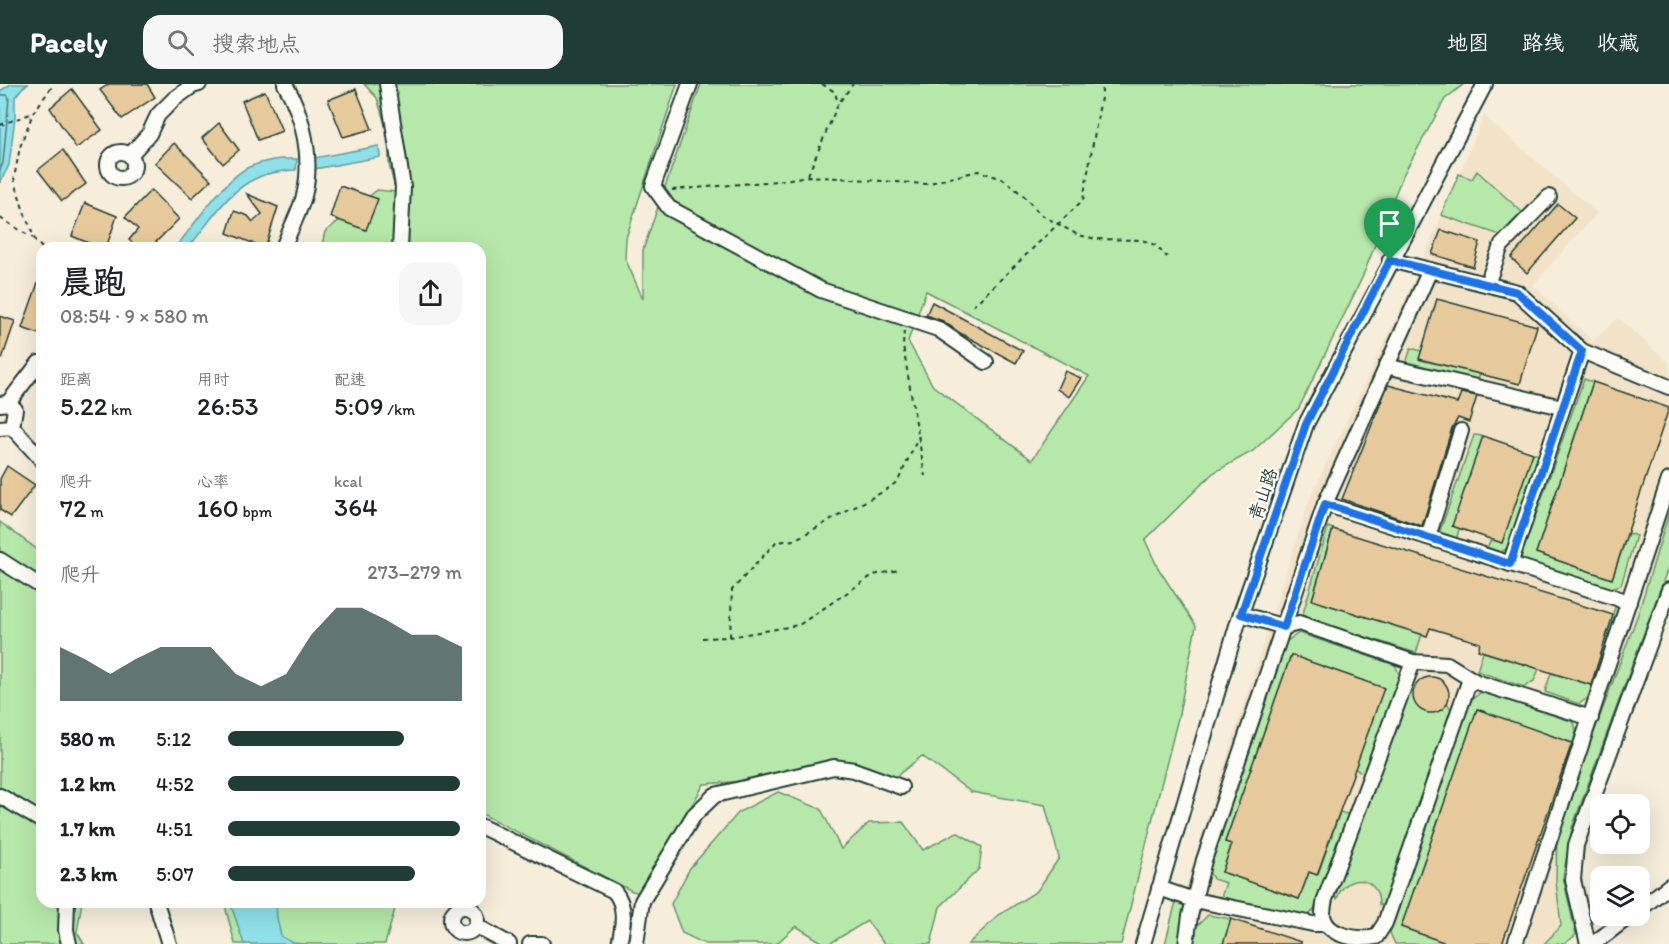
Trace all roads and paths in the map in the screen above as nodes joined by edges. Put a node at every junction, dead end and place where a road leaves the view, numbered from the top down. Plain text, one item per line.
1 (54, 84) edge
2 (199, 84) edge
3 (285, 84) edge
4 (387, 84) edge
5 (690, 84) edge
6 (822, 84) edge
7 (853, 84) edge
8 (1101, 84) edge
9 (1485, 84) edge
10 (838, 104) junction
11 (33, 113) junction
12 (0, 125) edge
13 (130, 155) dead end
14 (808, 176) junction
15 (657, 191) junction
16 (1549, 197) dead end
17 (0, 218) edge
18 (1056, 224) junction
19 (35, 240) joint
20 (285, 242) edge
21 (400, 242) edge
22 (1167, 257) dead end
23 (1390, 260) junction
24 (1430, 270) junction
25 (1487, 284) junction
26 (973, 306) dead end
27 (905, 318) junction
28 (1582, 351) junction
29 (986, 362) dead end
30 (36, 366) edge
31 (1386, 366) junction
32 (1669, 387) edge
33 (4, 403) edge
34 (1562, 407) junction
35 (6, 428) edge
36 (1461, 431) dead end
37 (919, 436) junction
38 (36, 455) edge
39 (925, 476) dead end
40 (1669, 480) edge
41 (1325, 504) junction
42 (1428, 537) junction
43 (0, 560) edge
44 (1510, 564) junction
45 (899, 570) dead end
46 (36, 583) edge
47 (1669, 590) edge
48 (1629, 602) junction
49 (1241, 614) junction
50 (1284, 627) junction
51 (730, 637) junction
52 (702, 638) dead end
53 (1413, 662) junction
54 (1470, 679) junction
55 (1591, 718) junction
56 (901, 788) dead end
57 (0, 796) edge
58 (36, 817) edge
59 (486, 829) edge
60 (1669, 886) edge
61 (1159, 888) junction
62 (1194, 900) junction
63 (1650, 901) edge
64 (67, 908) edge
65 (158, 908) edge
66 (1326, 924) junction
67 (476, 926) dead end
68 (1617, 926) edge
69 (1343, 940) edge
70 (1378, 941) edge
71 (69, 944) edge
72 (169, 944) edge
73 (509, 944) edge
74 (530, 944) edge
75 (542, 944) edge
76 (619, 944) edge
77 (636, 944) edge
78 (1143, 944) edge
79 (1186, 944) edge
80 (1515, 944) edge
81 (1588, 944) edge
82 (1593, 944) edge

1 - 11 path
2 - 13 street
3 - 20 street
4 - 21 street
5 - 15 street
6 - 10 path
7 - 10 path
8 - 18 path
9 - 23 street, 青山路
10 - 14 path
11 - 12 path
11 - 19 path
14 - 15 path
14 - 18 path
15 - 27 street
16 - 25 street
17 - 19 path
18 - 22 path
18 - 26 path
23 - 24 street
23 - 49 street, 青山路
24 - 25 street
24 - 31 street
25 - 28 street
27 - 29 street
27 - 37 path
28 - 32 street
28 - 34 street
30 - 33 street
31 - 34 street
31 - 41 street
33 - 35 street
34 - 44 street
35 - 38 street
36 - 42 street
37 - 39 path
37 - 51 path
40 - 48 street
41 - 42 street
41 - 50 street
42 - 44 street
43 - 46 street
44 - 48 street
45 - 51 path
47 - 81 street
48 - 55 street
49 - 50 street
49 - 61 street, 青山路
50 - 53 street
50 - 62 street
51 - 52 path
53 - 54 street
53 - 66 street
54 - 55 street
54 - 70 street
55 - 80 street
56 - 77 street
57 - 58 street
59 - 76 street
60 - 63 street
61 - 62 street
61 - 78 street, 青山路
62 - 66 street
62 - 79 street
64 - 71 street
65 - 72 street
66 - 69 street
67 - 73 street
68 - 82 street
69 - 70 street
74 - 75 street

